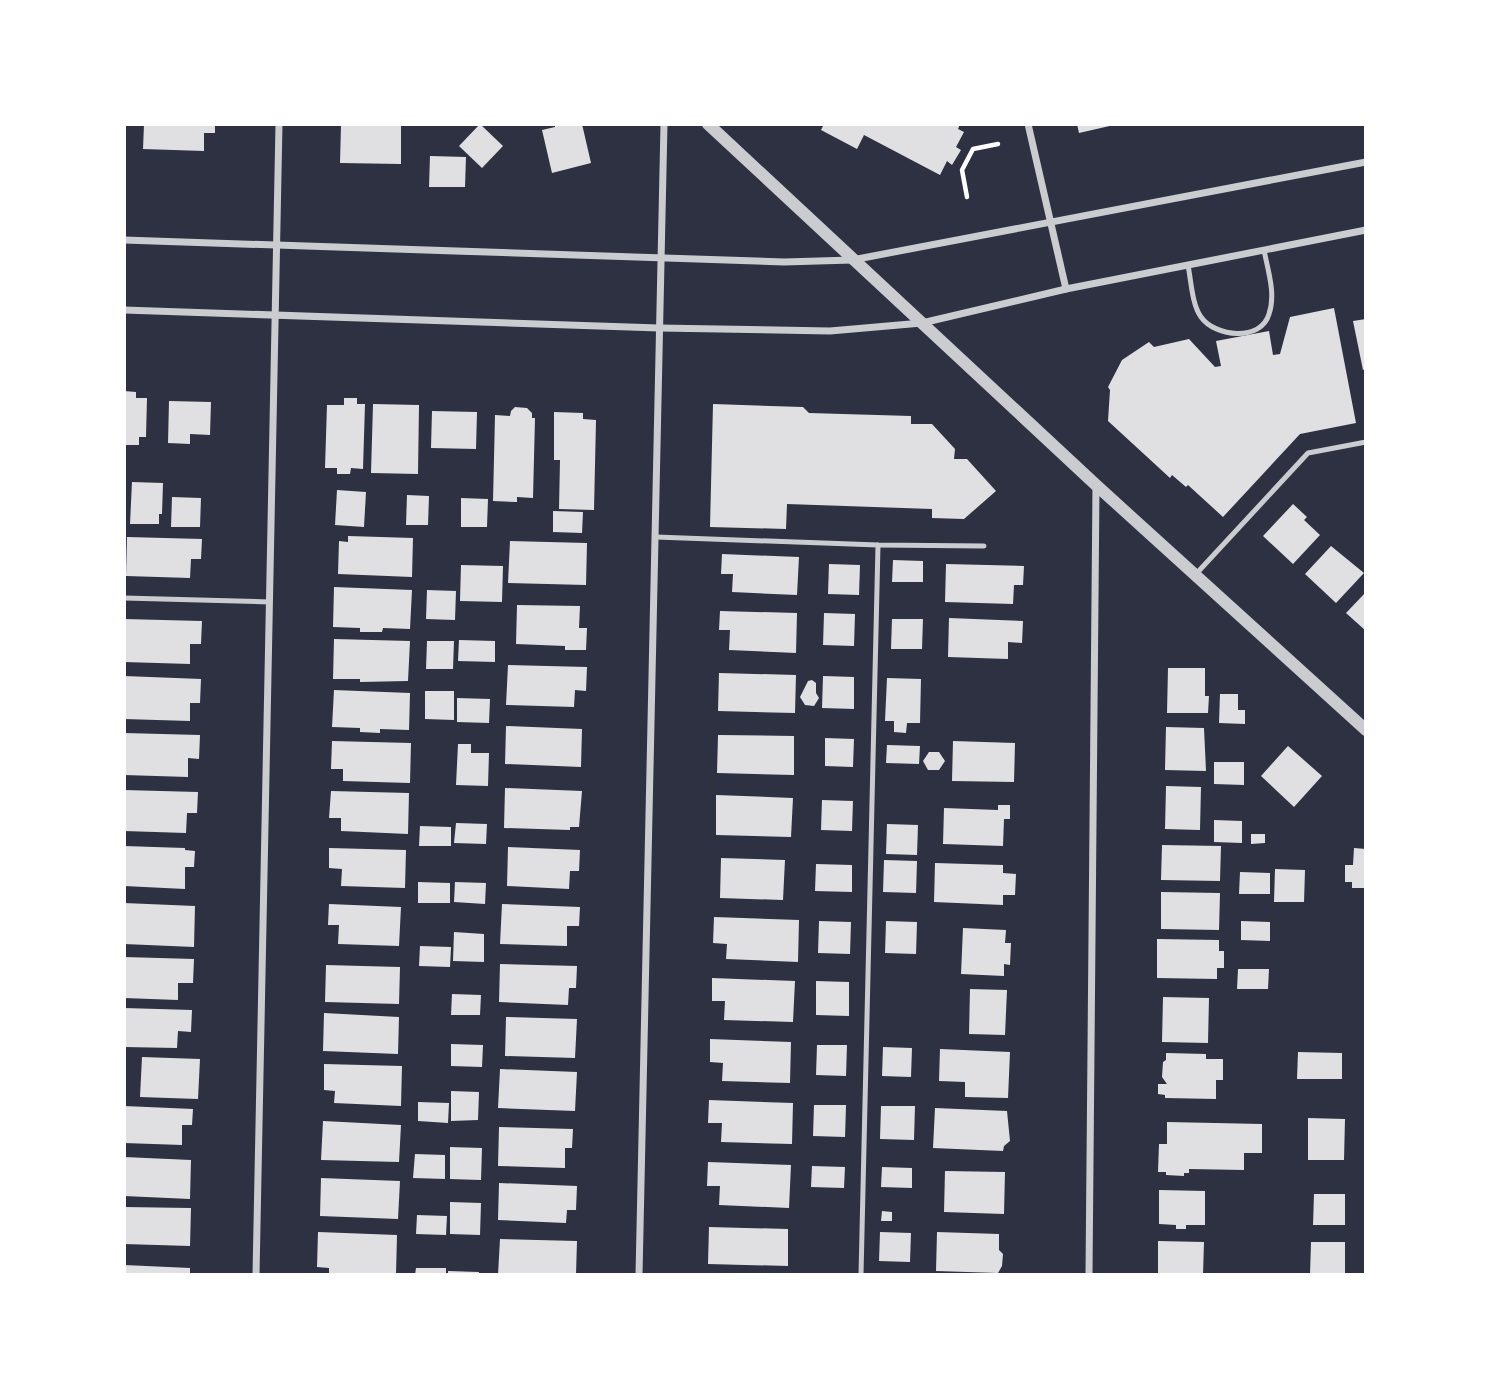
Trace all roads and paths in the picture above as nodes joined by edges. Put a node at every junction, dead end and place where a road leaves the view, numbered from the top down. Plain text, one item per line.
1 (279, 124) edge
2 (664, 124) edge
3 (708, 124) edge
4 (1028, 124) edge
5 (998, 144) dead end
6 (1366, 162) edge
7 (967, 197) dead end
8 (1050, 223) junction
9 (1366, 230) edge
10 (124, 240) edge
11 (276, 243) junction
12 (1264, 250) junction
13 (661, 257) junction
14 (852, 260) junction
15 (1188, 265) junction
16 (1066, 289) junction
17 (124, 310) edge
18 (275, 316) junction
19 (922, 323) junction
20 (660, 328) junction
21 (1366, 442) edge
22 (1096, 485) junction
23 (656, 537) junction
24 (878, 545) junction
25 (984, 546) dead end
26 (1196, 574) junction
27 (124, 598) edge
28 (270, 602) junction
29 (1366, 730) edge
30 (256, 1275) edge
31 (639, 1275) edge
32 (861, 1275) edge
33 (1088, 1275) edge

1 - 11 street
2 - 13 street
3 - 14 street
4 - 8 street
5 - 7 path
6 - 8 street
8 - 14 street
8 - 16 street
9 - 12 street
10 - 11 street
11 - 13 street
11 - 18 street
12 - 15 street
12 - 15 lane
13 - 14 street
13 - 20 street
14 - 19 street
15 - 16 street
16 - 19 street
17 - 18 street
18 - 20 street
18 - 28 street
19 - 20 street
19 - 22 street
20 - 23 street
21 - 26 lane
22 - 26 street
22 - 33 street
23 - 24 lane
23 - 31 street
24 - 25 lane
24 - 32 lane
26 - 29 street
27 - 28 lane
28 - 30 street

